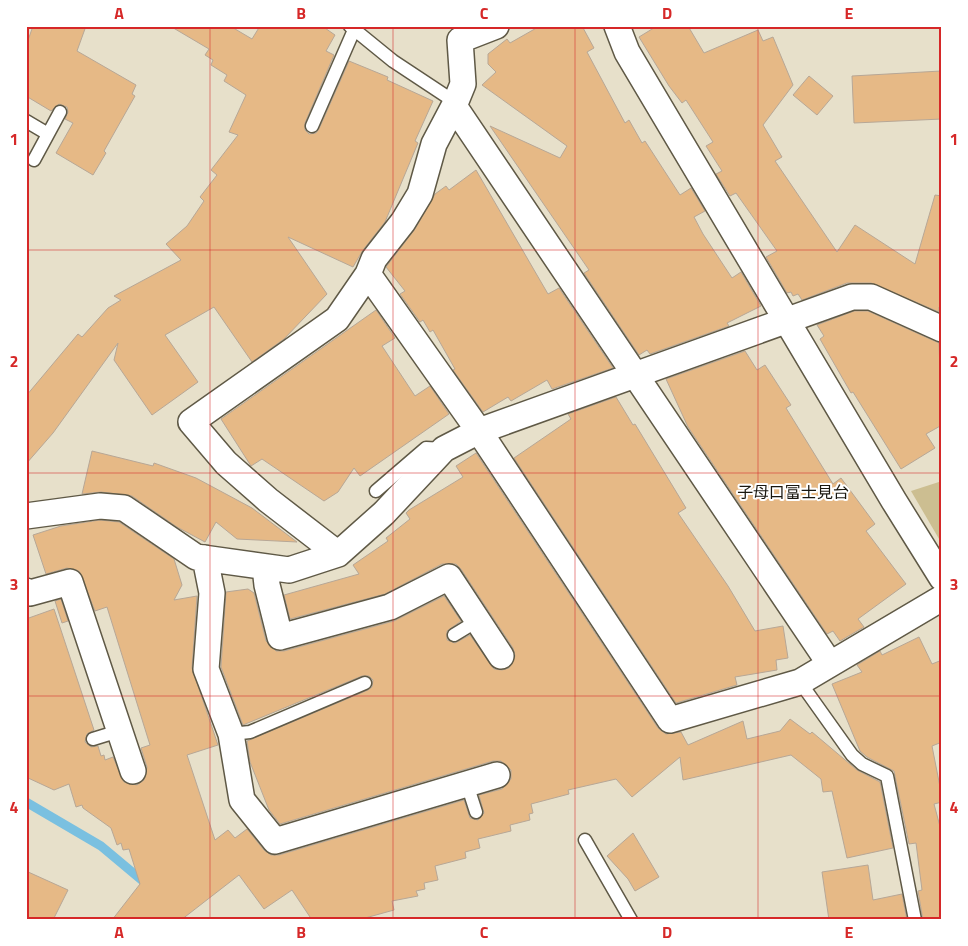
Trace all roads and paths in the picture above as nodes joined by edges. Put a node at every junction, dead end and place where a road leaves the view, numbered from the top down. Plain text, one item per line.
1 (496, 26) edge
2 (616, 26) edge
3 (352, 28) edge
4 (455, 104) junction
5 (60, 112) dead end
6 (26, 121) edge
7 (312, 126) dead end
8 (48, 134) junction
9 (34, 160) dead end
10 (368, 274) junction
11 (787, 320) junction
12 (942, 328) edge
13 (634, 376) junction
14 (479, 431) junction
15 (444, 449) junction
16 (376, 490) dead end
17 (26, 516) edge
18 (338, 554) junction
19 (206, 558) junction
20 (265, 567) junction
21 (942, 578) edge
22 (26, 591) edge
23 (942, 598) edge
24 (477, 621) junction
25 (454, 635) dead end
26 (501, 656) dead end
27 (830, 664) junction
28 (800, 682) junction
29 (365, 683) dead end
30 (119, 731) junction
31 (231, 734) junction
32 (93, 739) dead end
33 (132, 771) dead end
34 (497, 775) dead end
35 (467, 784) junction
36 (476, 812) dead end
37 (585, 840) dead end
38 (632, 920) edge
39 (915, 920) edge

1 - 4 street
2 - 11 street
3 - 4 lane
3 - 7 lane
4 - 10 street
4 - 13 street
5 - 8 lane
6 - 8 lane
8 - 9 lane
10 - 14 street
10 - 18 street
11 - 12 street
11 - 13 street
11 - 21 street
13 - 14 street
13 - 27 street
14 - 15 street
14 - 28 street
15 - 16 lane
15 - 18 street
17 - 19 street
18 - 20 street
19 - 20 street
19 - 31 street
20 - 24 street
22 - 30 street
23 - 27 street
24 - 25 lane
24 - 26 street
27 - 28 street
28 - 39 lane
29 - 31 lane
30 - 32 lane
30 - 33 street
31 - 35 street
34 - 35 street
35 - 36 lane
37 - 38 lane

